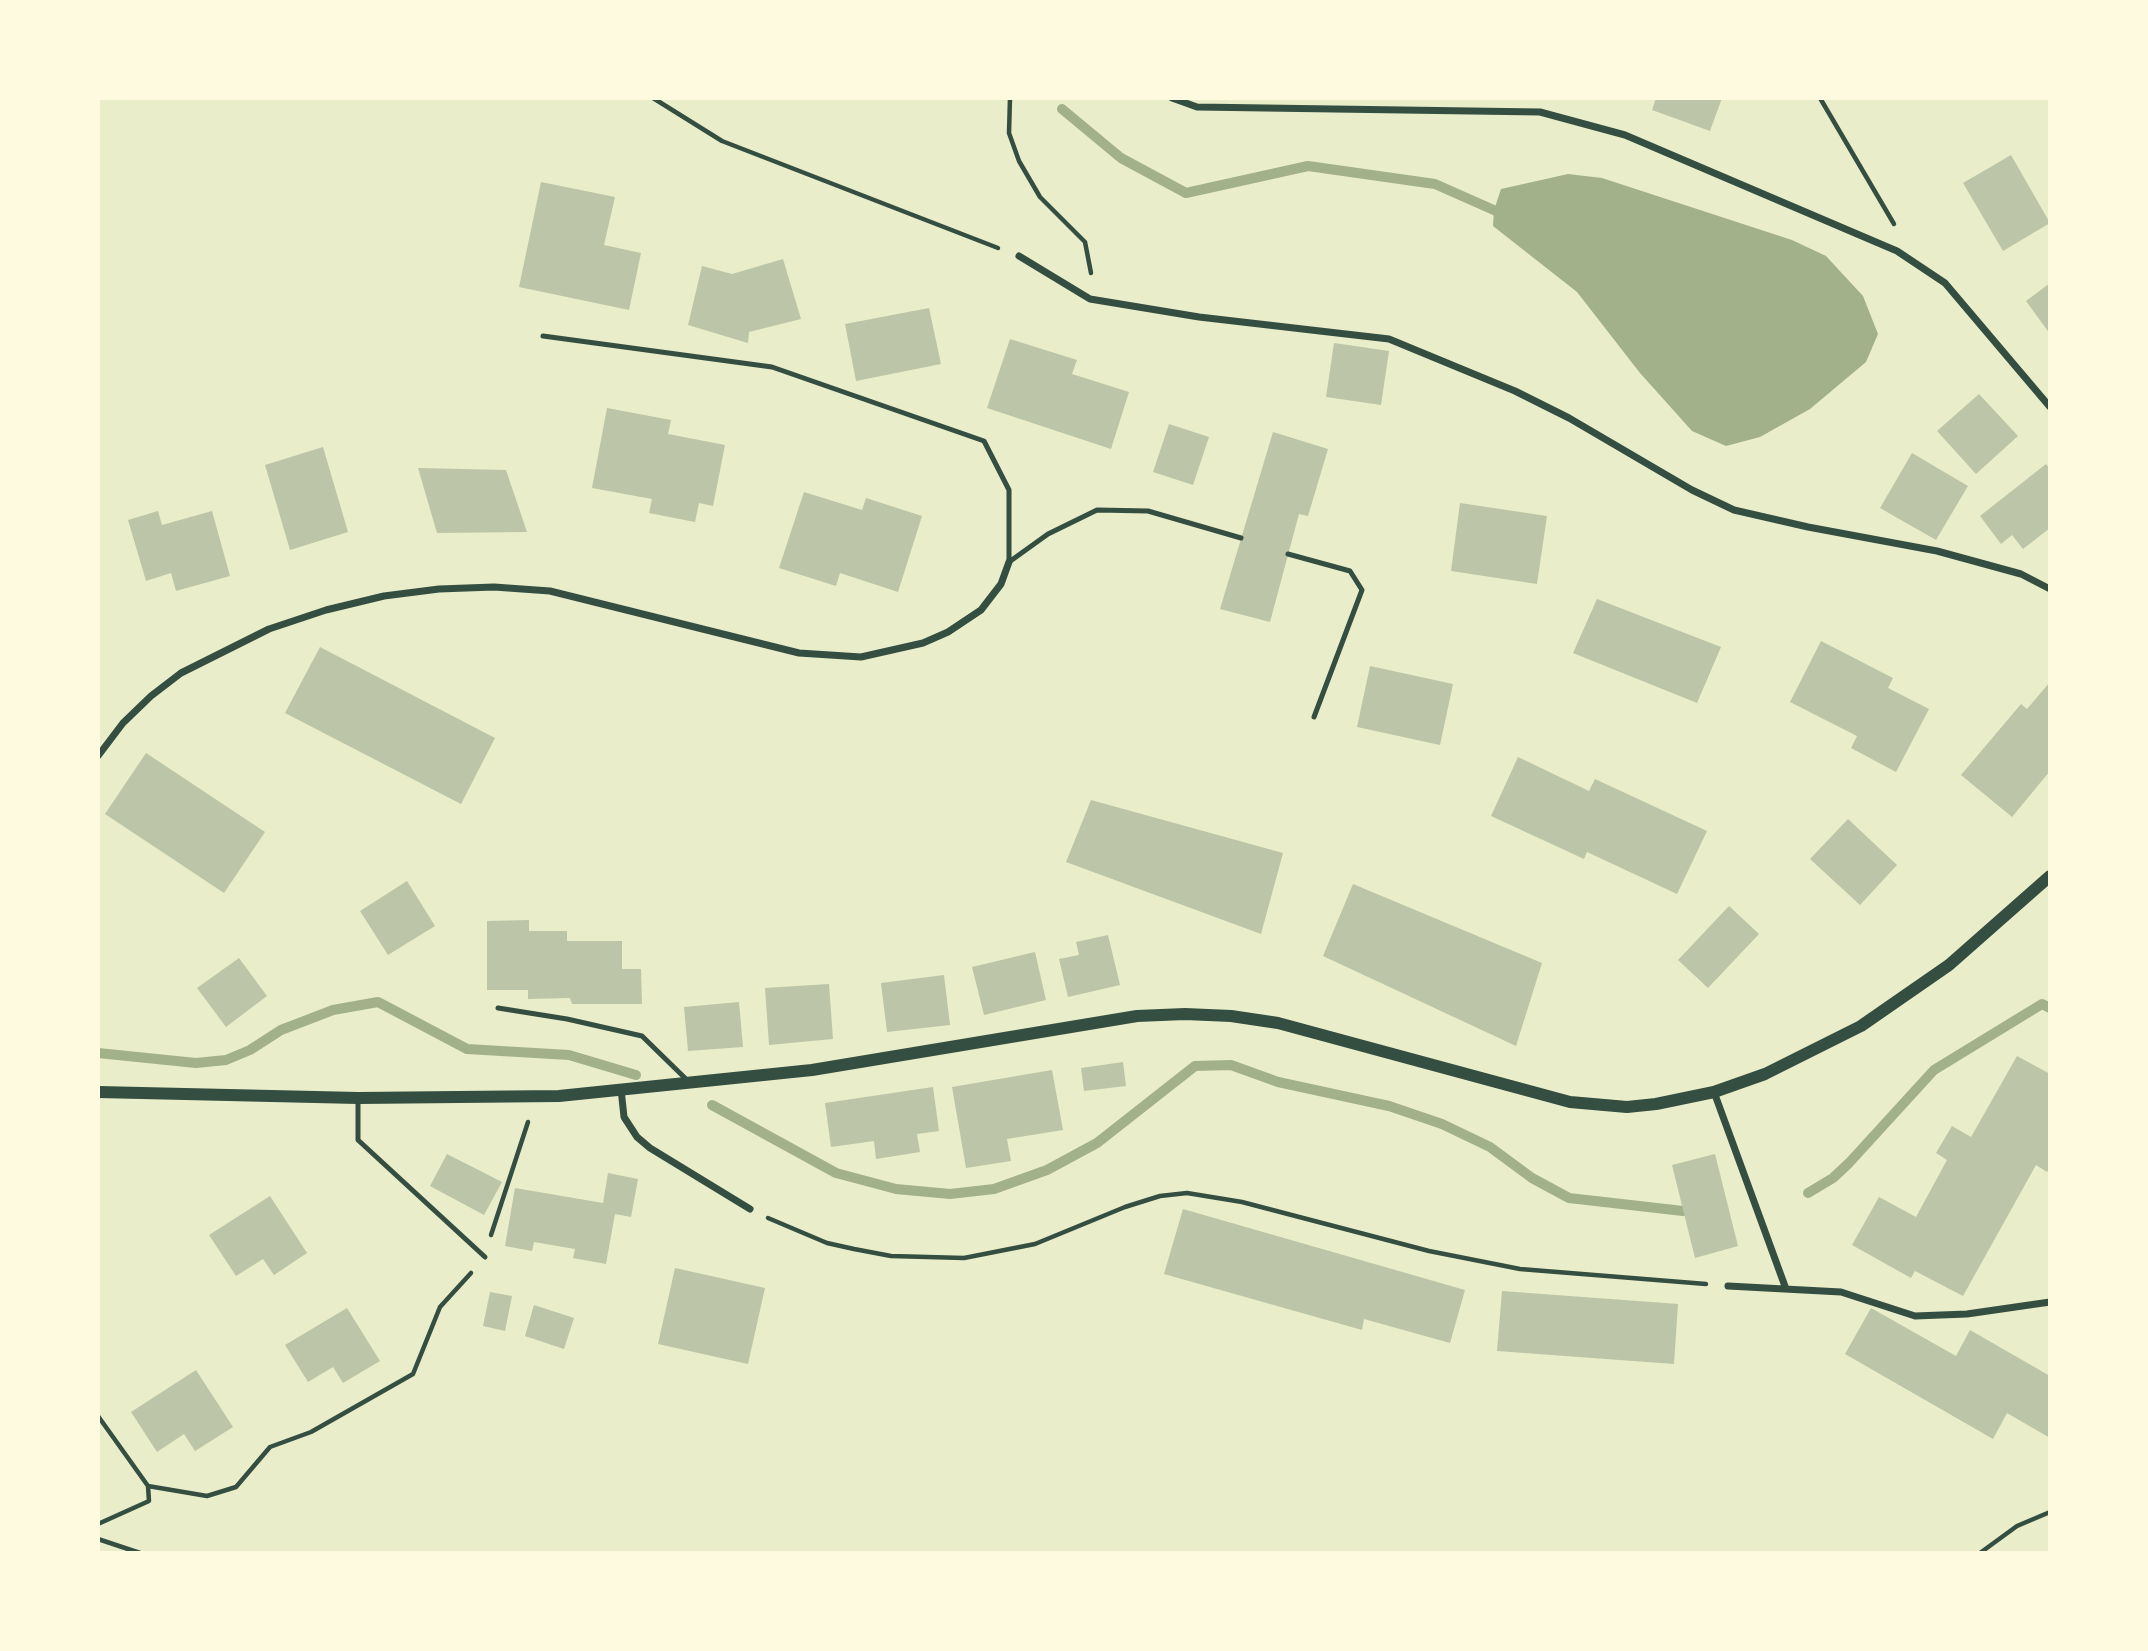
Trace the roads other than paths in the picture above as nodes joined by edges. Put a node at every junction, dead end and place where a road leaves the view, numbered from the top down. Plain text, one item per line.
1 (1172, 98) edge
2 (1018, 256) road end
3 (543, 336) dead end
4 (2050, 407) edge
5 (1241, 538) dead end
6 (1288, 554) dead end
7 (1009, 562) junction
8 (2050, 589) edge
9 (1314, 717) dead end
10 (99, 753) edge
11 (2050, 876) edge
12 (498, 1008) dead end
13 (688, 1081) junction
14 (624, 1088) junction
15 (98, 1092) edge
16 (1714, 1092) junction
17 (358, 1098) junction
18 (750, 1209) road end
19 (485, 1257) road end
20 (1728, 1286) road end
21 (1786, 1289) junction
22 (2050, 1302) edge

1 - 4 street
2 - 8 street
3 - 7 lane
5 - 7 lane
6 - 9 lane
7 - 10 street
11 - 16 street
12 - 13 lane
13 - 14 street
13 - 16 street
14 - 17 street
14 - 18 street
15 - 17 street
16 - 21 street
17 - 19 lane
20 - 21 street
21 - 22 street

